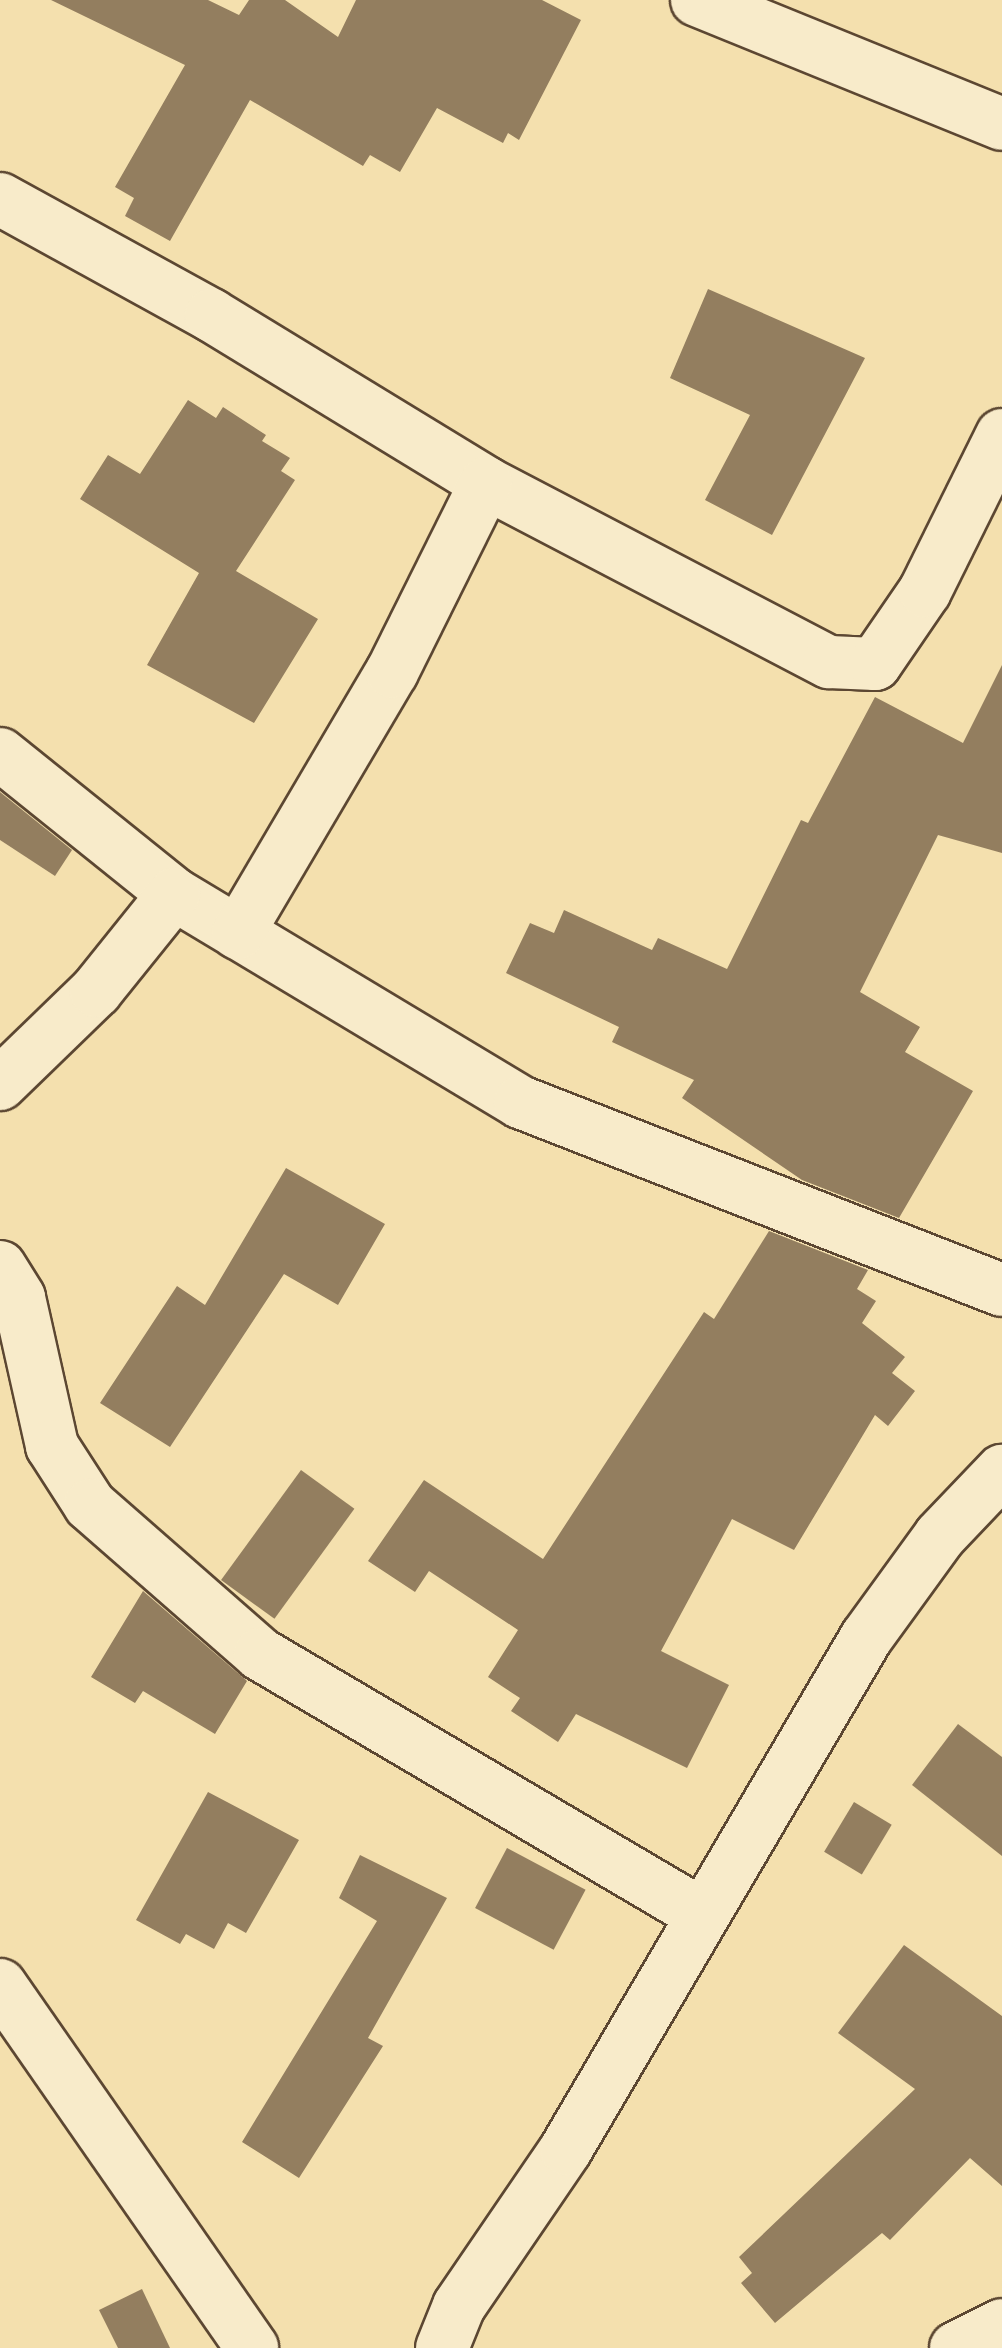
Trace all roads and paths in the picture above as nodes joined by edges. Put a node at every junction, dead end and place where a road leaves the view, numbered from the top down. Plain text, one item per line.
1 (697, 0) edge
2 (1002, 124) edge
3 (0, 200) edge
4 (1002, 435) edge
5 (486, 483) junction
6 (0, 754) edge
7 (174, 894) junction
8 (238, 932) junction
9 (0, 1084) edge
10 (0, 1267) edge
11 (1002, 1290) edge
12 (1002, 1471) edge
13 (701, 1914) junction
14 (0, 1986) edge
15 (1002, 2325) edge
16 (252, 2348) edge
17 (442, 2348) edge
18 (956, 2348) edge

1 - 2 street
3 - 5 street
4 - 5 street
5 - 8 street
6 - 7 street
7 - 8 street
7 - 9 street
8 - 11 street
10 - 13 street
12 - 13 street
13 - 17 street
14 - 16 street
15 - 18 street

